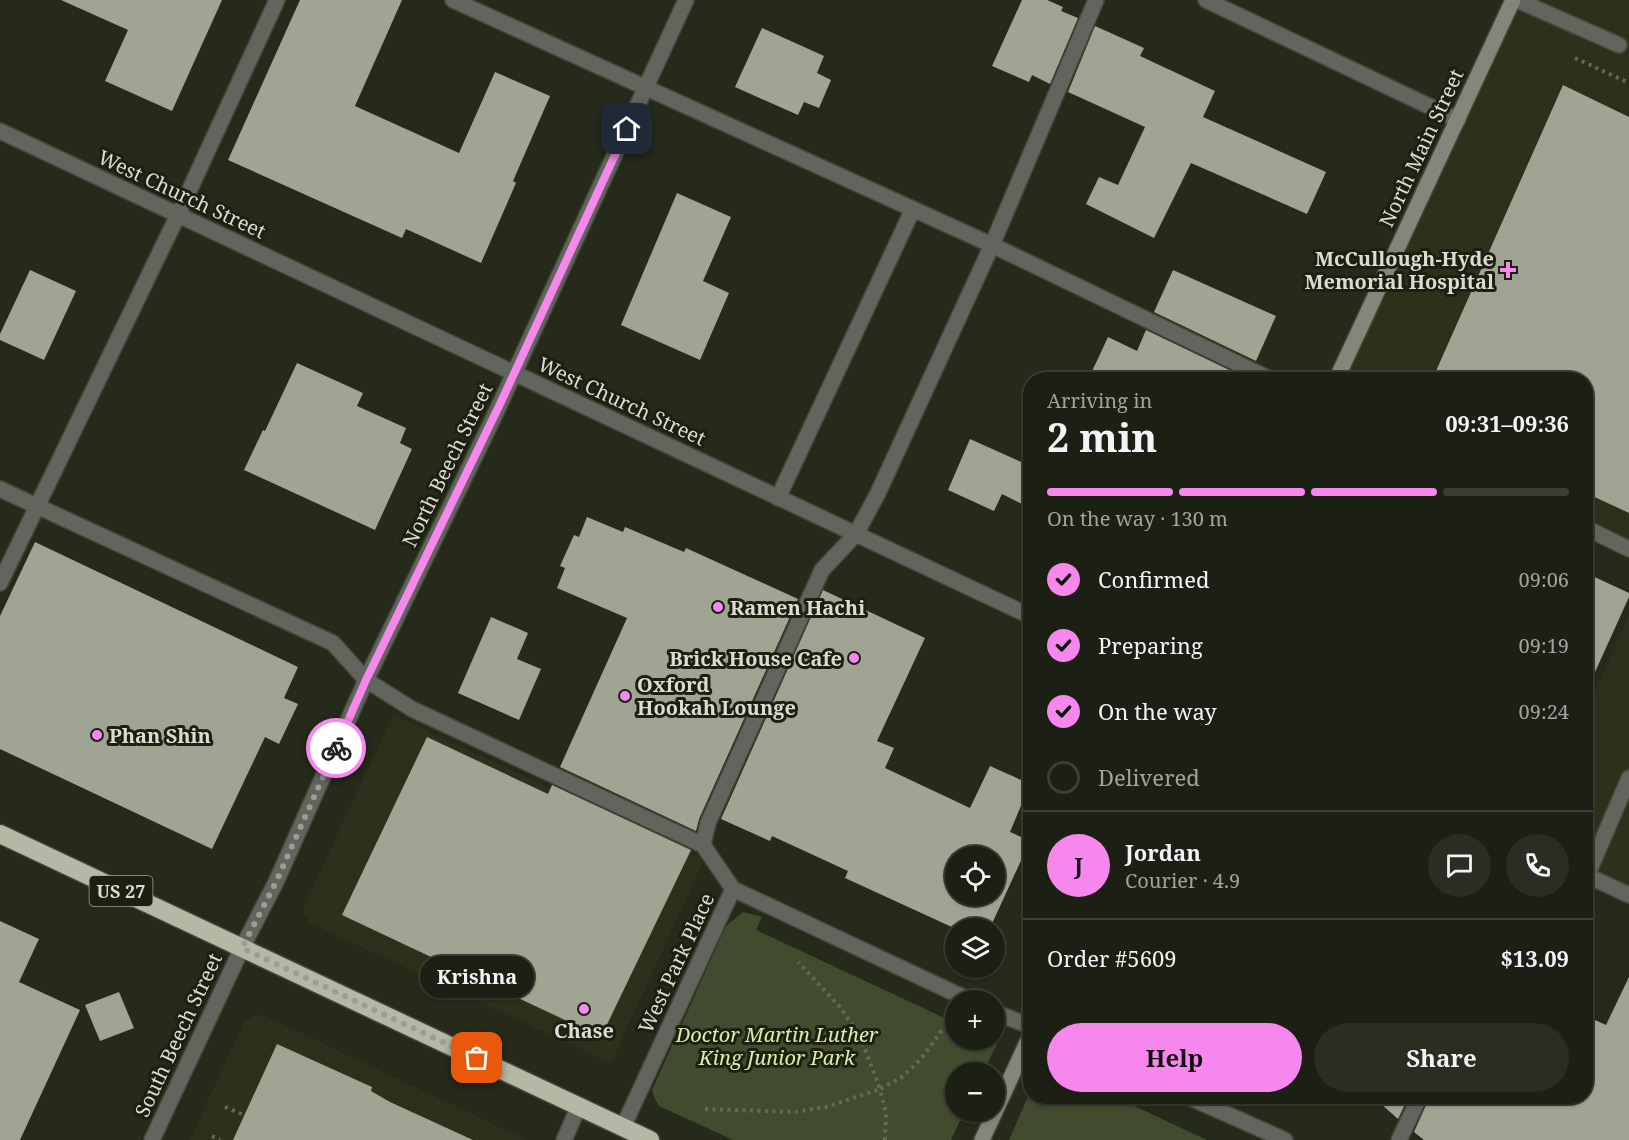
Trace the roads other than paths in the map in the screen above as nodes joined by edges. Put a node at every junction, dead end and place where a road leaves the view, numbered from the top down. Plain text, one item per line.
1 (277, 0) edge
2 (453, 0) edge
3 (686, 0) edge
4 (1096, 0) edge
5 (1206, 0) edge
6 (1515, 0) edge
7 (1619, 45) dead end
8 (645, 88) junction
9 (1458, 120) junction
10 (0, 131) edge
11 (913, 209) junction
12 (178, 215) junction
13 (992, 245) junction
14 (1255, 372) edge
15 (1340, 372) edge
16 (514, 374) junction
17 (0, 489) edge
18 (778, 498) junction
19 (36, 505) junction
20 (1593, 531) edge
21 (856, 534) junction
22 (1629, 549) edge
23 (0, 583) edge
24 (1023, 613) edge
25 (366, 680) junction
26 (1629, 778) edge
27 (0, 834) edge
28 (703, 845) junction
29 (1593, 860) edge
30 (1593, 879) edge
31 (733, 890) junction
32 (1629, 895) edge
33 (242, 948) junction
34 (948, 990) edge
35 (1005, 1016) edge
36 (1023, 1023) edge
37 (1023, 1051) edge
38 (1204, 1104) edge
39 (1416, 1104) edge
40 (579, 1106) junction
41 (623, 1127) junction
42 (152, 1140) edge
43 (564, 1140) edge
44 (650, 1140) edge
45 (982, 1140) edge
46 (1285, 1140) edge
47 (1399, 1140) edge

1 - 12 street
2 - 8 street
3 - 8 street, North Beech Street
4 - 13 street
5 - 9 street
6 - 7 street
6 - 9 main road, North Main Street
8 - 11 street
8 - 16 street, North Beech Street
9 - 15 main road, North Main Street
10 - 12 street, West Church Street
11 - 13 street
11 - 18 street
12 - 16 street, West Church Street
12 - 19 street
13 - 14 street
13 - 21 street
16 - 18 street, West Church Street
16 - 25 street, North Beech Street
17 - 19 street
18 - 21 street, West Church Street
19 - 23 street
19 - 25 street
20 - 22 street
21 - 24 street, West Church Street
21 - 28 street
25 - 28 street
25 - 33 street, North Beech Street
26 - 29 street
27 - 33 highway, US 27
28 - 31 street
30 - 32 street
31 - 34 street, West Park Place
31 - 41 street, West Park Place
33 - 40 highway, US 27
33 - 42 street, South Beech Street
35 - 36 street
37 - 45 main road
38 - 46 street
39 - 47 street
40 - 41 highway, US 27
40 - 43 street
41 - 44 highway, US 27

